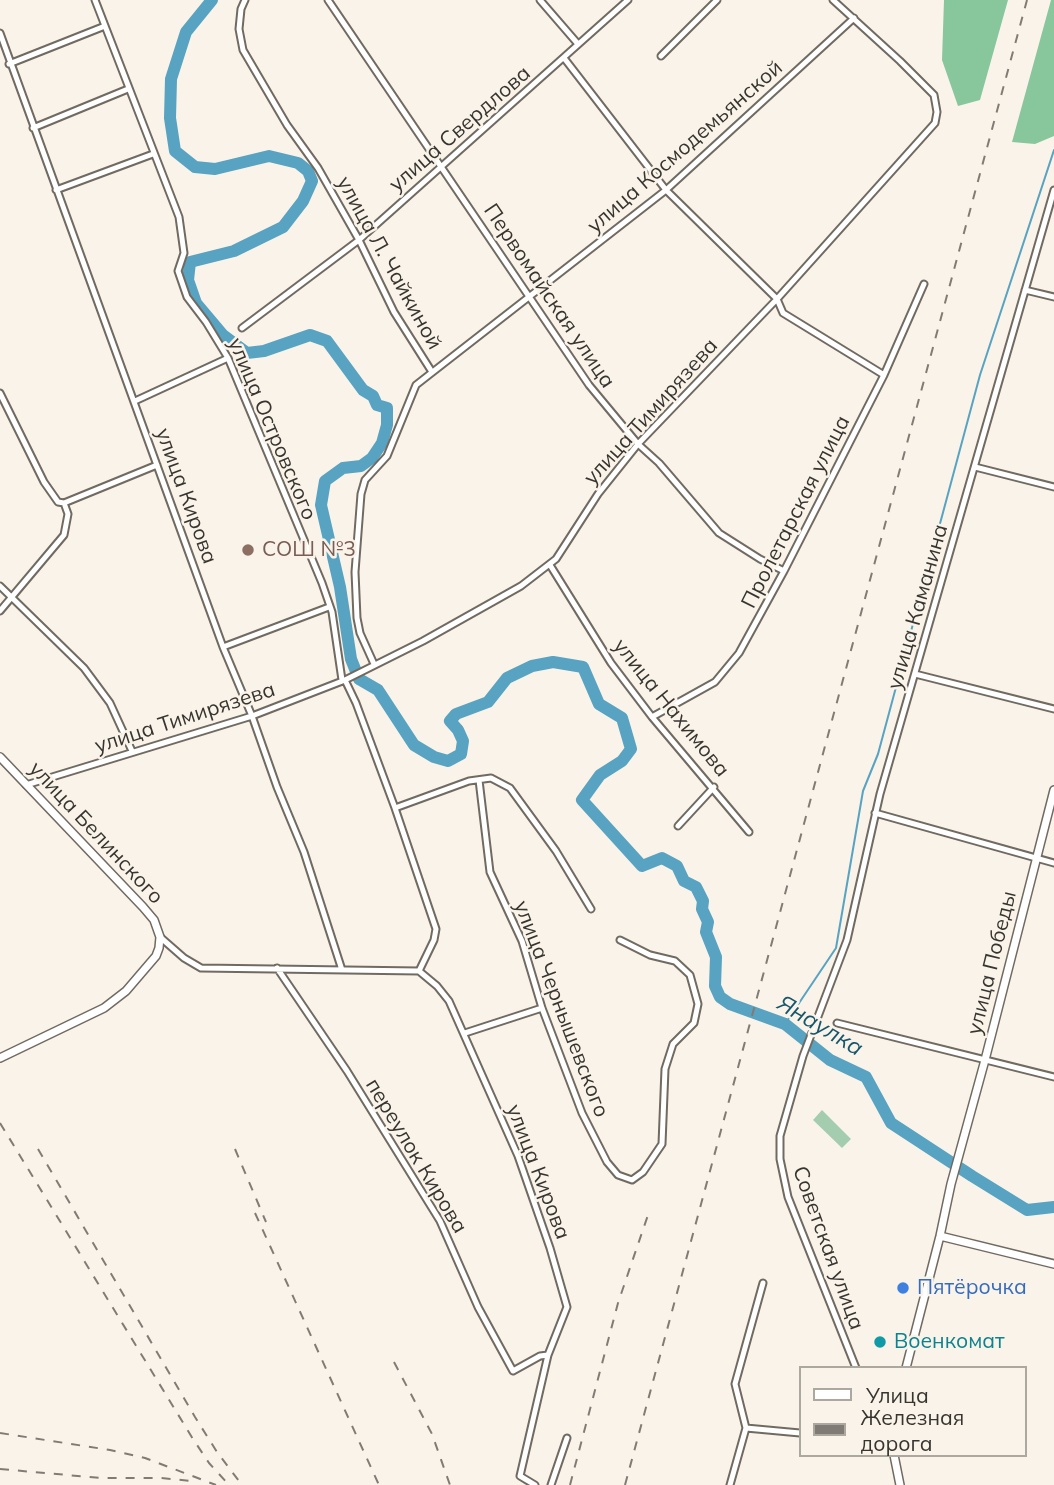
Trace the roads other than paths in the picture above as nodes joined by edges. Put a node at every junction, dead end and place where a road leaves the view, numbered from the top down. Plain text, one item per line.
1 (95, 0) edge
2 (245, 0) edge
3 (328, 0) edge
4 (540, 0) edge
5 (628, 0) edge
6 (718, 0) edge
7 (833, 0) edge
8 (854, 18) junction
9 (105, 26) junction
10 (0, 33) edge
11 (578, 44) junction
12 (661, 56) dead end
13 (564, 58) junction
14 (9, 64) junction
15 (128, 89) junction
16 (33, 128) junction
17 (153, 154) junction
18 (442, 166) junction
19 (56, 190) junction
20 (666, 190) junction
21 (1054, 190) edge
22 (359, 240) junction
23 (923, 284) dead end
24 (1026, 290) junction
25 (1054, 297) edge
26 (530, 298) junction
27 (777, 299) junction
28 (243, 328) dead end
29 (228, 358) junction
30 (432, 372) junction
31 (884, 374) junction
32 (0, 393) edge
33 (135, 401) junction
34 (638, 444) junction
35 (157, 465) junction
36 (975, 467) junction
37 (1054, 487) edge
38 (64, 503) junction
39 (550, 565) junction
40 (784, 571) junction
41 (0, 586) edge
42 (13, 597) junction
43 (328, 607) junction
44 (0, 611) edge
45 (223, 647) junction
46 (374, 664) junction
47 (915, 674) junction
48 (343, 680) junction
49 (1054, 709) edge
50 (252, 716) junction
51 (652, 718) junction
52 (132, 751) junction
53 (0, 757) edge
54 (479, 780) junction
55 (26, 785) junction
56 (714, 787) junction
57 (1054, 790) edge
58 (395, 808) junction
59 (875, 813) junction
60 (678, 826) dead end
61 (749, 832) dead end
62 (1036, 858) junction
63 (1054, 863) edge
64 (591, 909) dead end
65 (160, 937) junction
66 (620, 940) dead end
67 (277, 968) junction
68 (342, 970) junction
69 (419, 971) junction
70 (542, 1007) junction
71 (837, 1023) dead end
72 (812, 1033) joint
73 (465, 1034) junction
74 (0, 1058) edge
75 (985, 1060) junction
76 (1054, 1077) edge
77 (940, 1236) junction
78 (1054, 1264) edge
79 (763, 1283) dead end
80 (548, 1355) junction
81 (855, 1366) edge
82 (907, 1366) edge
83 (746, 1427) junction
84 (799, 1433) edge
85 (567, 1438) dead end
86 (894, 1457) edge
87 (535, 1485) edge
88 (551, 1485) edge
89 (730, 1485) edge
90 (901, 1485) edge

1 - 9 street, улица Островского
2 - 22 street, улица Л. Чайкиной
3 - 18 street, Первомайская улица
4 - 11 street
5 - 11 street, улица Свердлова
6 - 12 street
7 - 8 street
8 - 20 street, улица Космодемьянской
8 - 27 street, улица Тимирязева
9 - 14 street
9 - 15 street, улица Островского
10 - 14 street, улица Кирова
11 - 13 street, улица Свердлова
13 - 18 street, улица Свердлова
13 - 20 street
14 - 16 street, улица Кирова
15 - 16 street
15 - 17 street, улица Островского
16 - 19 street, улица Кирова
17 - 19 street
17 - 29 street, улица Островского
18 - 22 street, улица Свердлова
18 - 26 street, Первомайская улица
19 - 33 street, улица Кирова
20 - 26 street, улица Космодемьянской
20 - 27 street
21 - 24 street, улица Каманина
22 - 28 street, улица Свердлова
22 - 30 street, улица Л. Чайкиной
23 - 31 street, Пролетарская улица
24 - 25 street
24 - 36 street, улица Каманина
26 - 30 street, улица Космодемьянской
26 - 34 street, Первомайская улица
27 - 31 street
27 - 34 street, улица Тимирязева
29 - 33 street
29 - 43 street, улица Островского
30 - 46 street, улица Л. Чайкиной
31 - 40 street, Пролетарская улица
32 - 38 street
33 - 35 street, улица Кирова
34 - 39 street, улица Тимирязева
34 - 40 street, Первомайская улица
35 - 38 street
35 - 45 street, улица Кирова
36 - 37 street
36 - 47 street, улица Каманина
38 - 42 street
39 - 46 street, улица Тимирязева
39 - 51 street, улица Нахимова
40 - 51 street, Пролетарская улица
41 - 42 street
42 - 44 street
42 - 52 street
43 - 45 street
43 - 48 street, улица Островского
45 - 50 street, улица Кирова
46 - 48 street, улица Тимирязева
47 - 49 street
47 - 59 street, улица Каманина
48 - 50 street, улица Тимирязева
48 - 58 street, улица Островского
50 - 52 street, улица Тимирязева
50 - 68 street, улица Кирова
51 - 56 street, улица Нахимова
52 - 55 street, улица Тимирязева
53 - 55 street, улица Белинского
54 - 58 street
54 - 64 street
54 - 70 street, улица Чернышевского
55 - 65 street, улица Белинского
56 - 60 street
56 - 61 street, улица Нахимова
57 - 62 street, улица Победы
58 - 69 street, улица Островского
59 - 62 street
59 - 72 street, улица Каманина
62 - 63 street
62 - 75 street, улица Победы
65 - 67 street
65 - 74 street
66 - 70 street, улица Чернышевского
67 - 68 street
67 - 80 street, переулок Кирова
68 - 69 street
69 - 73 street, улица Кирова
70 - 73 street
71 - 75 street
72 - 81 street, Советская улица
73 - 80 street, улица Кирова
75 - 76 street
75 - 77 street, улица Победы
77 - 78 street
77 - 82 street
79 - 83 street
80 - 87 street, улица Кирова
83 - 84 street
83 - 89 street
85 - 88 street
86 - 90 street

